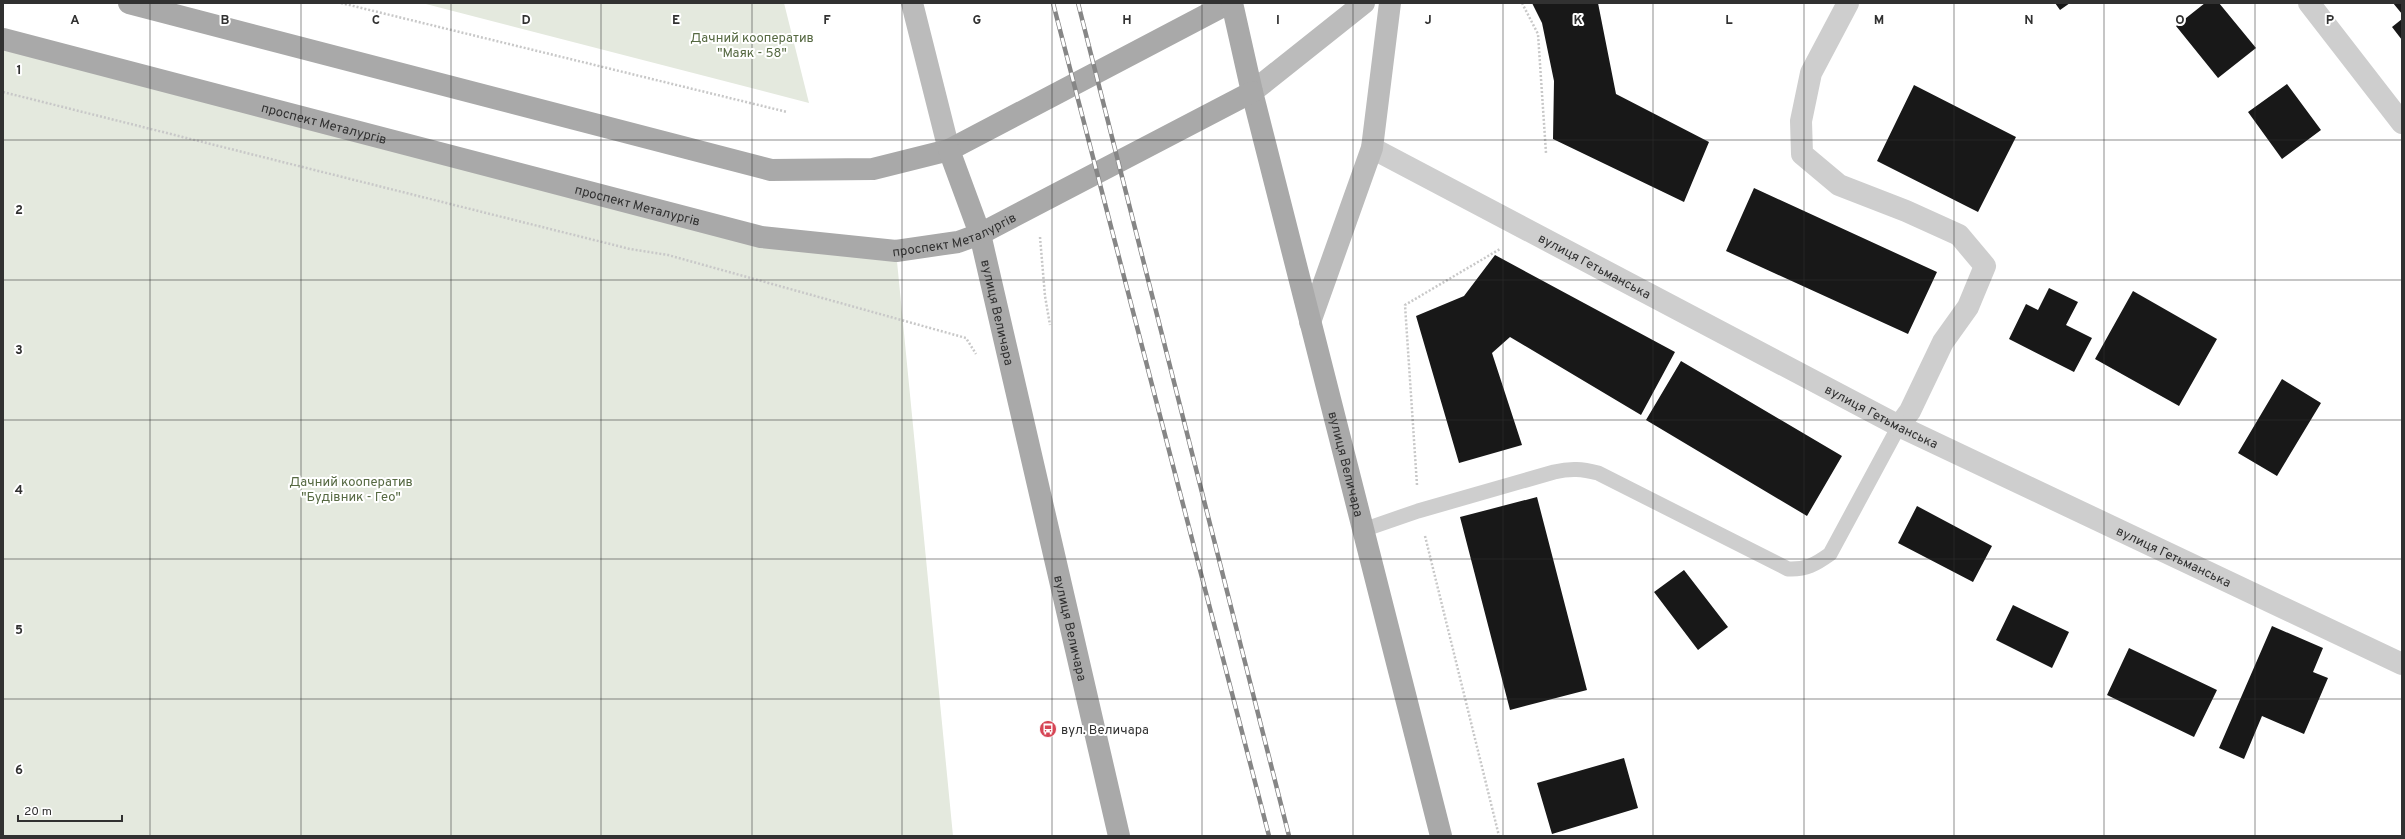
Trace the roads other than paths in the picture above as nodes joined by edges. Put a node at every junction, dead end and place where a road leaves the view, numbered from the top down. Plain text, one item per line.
1 (129, 3) edge
2 (912, 3) edge
3 (1228, 3) edge
4 (1232, 3) edge
5 (1364, 3) edge
6 (1390, 3) edge
7 (1848, 3) edge
8 (2309, 3) edge
9 (3, 39) edge
10 (1252, 92) junction
11 (2402, 122) edge
12 (1372, 148) junction
13 (949, 150) junction
14 (980, 234) junction
15 (1310, 322) junction
16 (1899, 426) junction
17 (1363, 530) junction
18 (2402, 664) edge
19 (1119, 836) edge
20 (1441, 836) edge

1 - 13 main road
2 - 13 main road
3 - 13 main road
4 - 10 main road, вулиця Величара
5 - 10 main road
6 - 12 main road
7 - 16 street
8 - 11 street
9 - 14 main road, проспект Металургів
10 - 14 main road, проспект Металургів
10 - 15 main road, вулиця Величара
12 - 15 main road
12 - 16 street, вулиця Гетьманська
13 - 14 main road, вулиця Величара
14 - 19 main road, вулиця Величара
15 - 17 main road, вулиця Величара
16 - 17 lane
16 - 18 street, вулиця Гетьманська
17 - 20 main road, вулиця Величара

